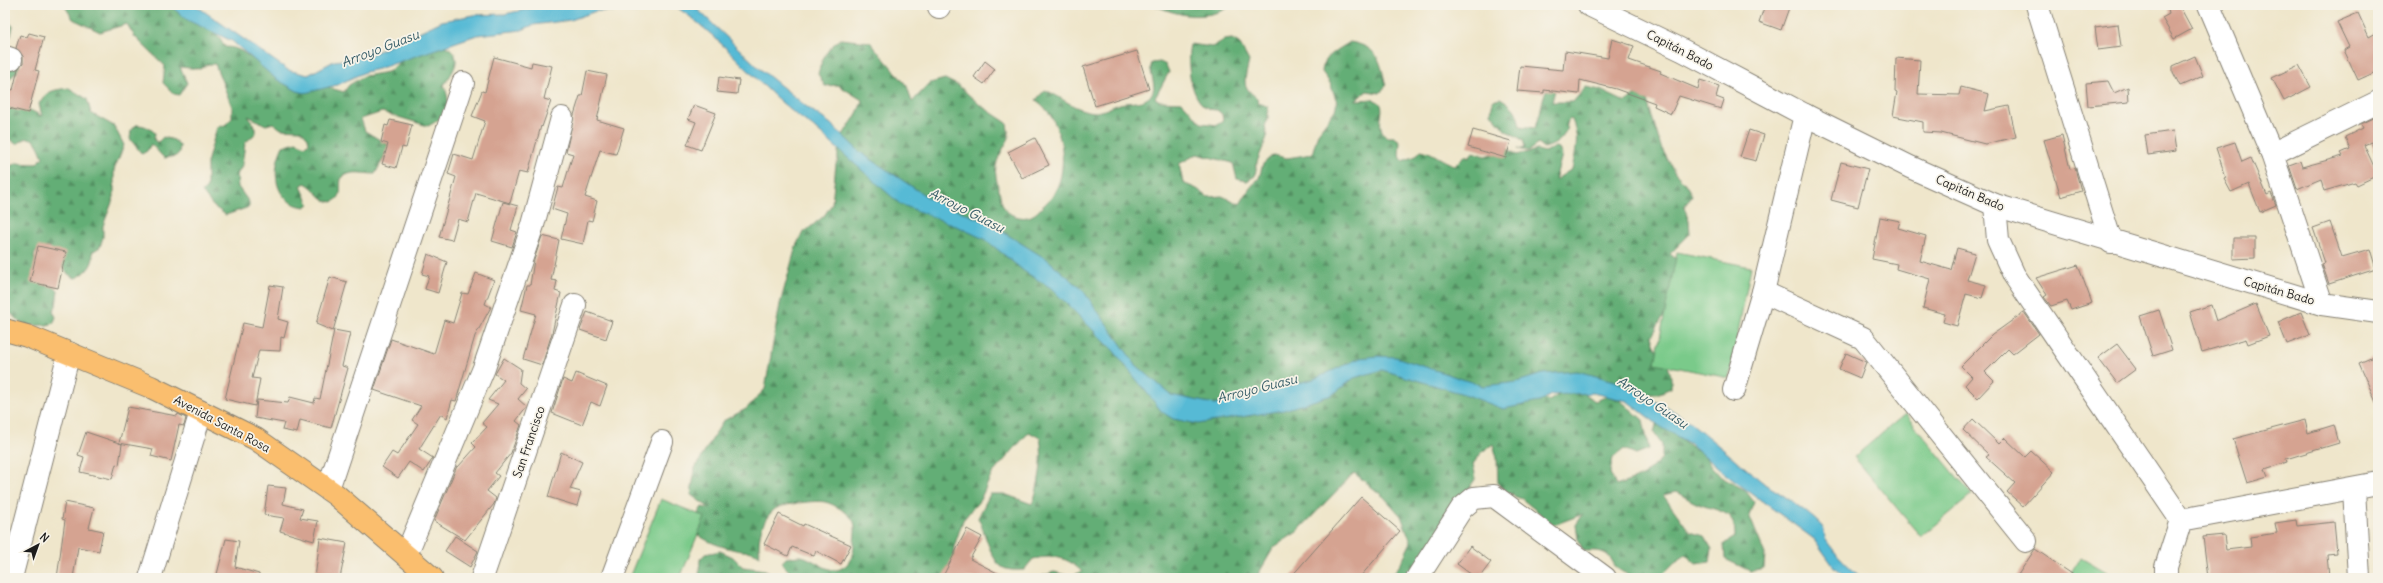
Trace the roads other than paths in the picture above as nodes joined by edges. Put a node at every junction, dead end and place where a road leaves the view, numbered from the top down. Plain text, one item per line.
1 (2037, 5) edge
2 (2209, 5) edge
3 (1598, 7) edge
4 (463, 83) dead end
5 (2378, 102) edge
6 (1805, 115) junction
7 (562, 118) dead end
8 (2272, 154) junction
9 (1995, 206) junction
10 (2111, 242) junction
11 (1763, 292) junction
12 (2322, 304) junction
13 (575, 305) dead end
14 (2378, 312) edge
15 (5, 330) edge
16 (69, 354) junction
17 (1734, 390) dead end
18 (201, 412) junction
19 (662, 442) dead end
20 (2378, 483) edge
21 (328, 489) junction
22 (2354, 489) junction
23 (2180, 520) junction
24 (2026, 541) dead end
25 (406, 555) junction
26 (11, 578) edge
27 (150, 578) edge
28 (432, 578) edge
29 (482, 578) edge
30 (612, 578) edge
31 (1417, 578) edge
32 (1605, 578) edge
33 (2166, 578) edge
34 (2359, 578) edge

1 - 10 street
2 - 8 street
3 - 6 street, Capitán Bado
4 - 21 street
5 - 8 street
6 - 9 street, Capitán Bado
6 - 11 street
7 - 25 street
8 - 12 street
9 - 10 street, Capitán Bado
9 - 23 street
10 - 12 street, Capitán Bado
11 - 17 street
11 - 24 street
12 - 14 street, Capitán Bado
13 - 29 street, San Francisco
15 - 16 main road, Avenida Santa Rosa
16 - 18 main road, Avenida Santa Rosa
16 - 26 street
18 - 21 main road, Avenida Santa Rosa
18 - 27 street
19 - 30 street
20 - 22 street
21 - 25 main road, Avenida Santa Rosa
22 - 23 street
22 - 34 street
23 - 33 street
25 - 28 main road, Avenida Santa Rosa
31 - 32 street

